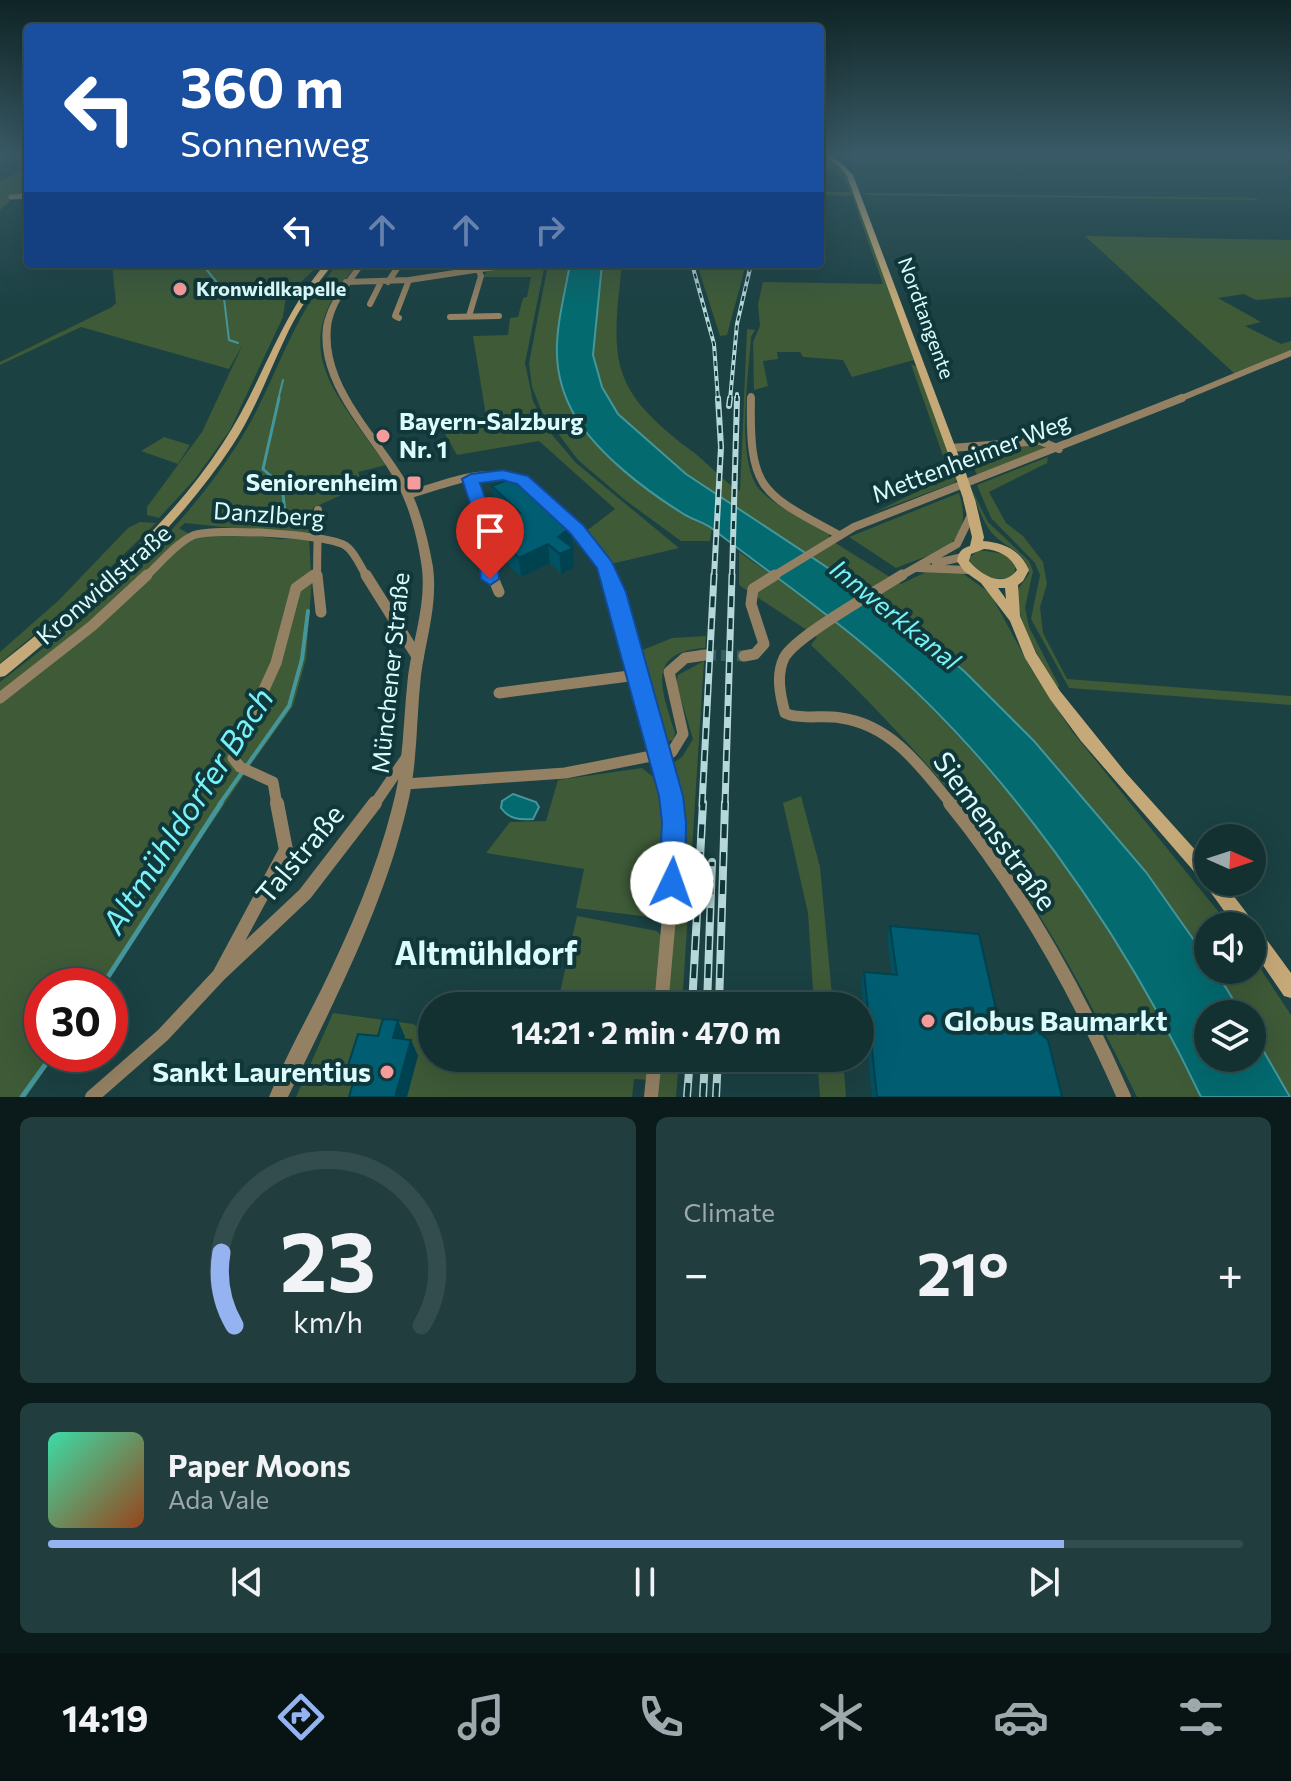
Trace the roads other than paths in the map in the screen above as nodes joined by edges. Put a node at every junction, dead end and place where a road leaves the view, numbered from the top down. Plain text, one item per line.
1 (862, 206) edge
2 (326, 268) edge
3 (358, 268) edge
4 (397, 268) edge
5 (490, 268) edge
6 (479, 271) junction
7 (409, 280) junction
8 (346, 282) junction
9 (385, 282) junction
10 (370, 304) dead end
11 (469, 316) junction
12 (499, 316) dead end
13 (450, 317) dead end
14 (399, 318) dead end
15 (1291, 353) edge
16 (751, 396) dead end
17 (951, 448) junction
18 (1059, 449) junction
19 (471, 479) junction
20 (408, 495) junction
21 (971, 504) junction
22 (318, 510) dead end
23 (198, 532) joint
24 (839, 535) junction
25 (316, 536) junction
26 (976, 546) junction
27 (999, 547) junction
28 (966, 564) junction
29 (917, 568) junction
30 (317, 573) junction
31 (986, 581) junction
32 (1011, 582) junction
33 (499, 592) dead end
34 (321, 612) dead end
35 (1017, 625) junction
36 (705, 655) tunnel mouth
37 (744, 656) dead end
38 (418, 658) junction
39 (0, 672) edge
40 (637, 675) junction
41 (499, 693) dead end
42 (0, 698) edge
43 (408, 756) junction
44 (658, 757) junction
45 (405, 784) junction
46 (1194, 861) edge
47 (1223, 896) edge
48 (1235, 912) edge
49 (1266, 954) edge
50 (219, 975) junction
51 (1291, 989) edge
52 (662, 992) edge
53 (654, 1072) edge
54 (92, 1097) edge
55 (278, 1097) edge
56 (651, 1097) edge
57 (1124, 1097) edge

1 - 17 main road, Nordtangente
2 - 39 main road
3 - 8 street, Münchener Straße
4 - 9 street
5 - 6 street
6 - 7 street
6 - 11 street
7 - 9 street
7 - 14 street
8 - 9 street
8 - 20 street, Münchener Straße
9 - 10 street
11 - 12 street
11 - 13 street
15 - 18 street, Mettenheimer Weg
16 - 24 street
17 - 18 street
17 - 21 main road, Nordtangente, bridge
18 - 24 street, Mettenheimer Weg
19 - 20 street
19 - 33 street
19 - 40 street
20 - 38 street, Münchener Straße
21 - 26 main road, Nordtangente
21 - 27 main road, Nordtangente
21 - 29 street
22 - 25 street
23 - 25 street, Danzlberg
23 - 42 street, Kronwidlstraße
24 - 37 street, Mettenheimer Weg
25 - 30 street
25 - 38 street, Danzlberg
26 - 27 main road
26 - 28 main road
27 - 32 main road, Nordtangente
28 - 29 street
28 - 31 main road, Nordtangente
29 - 57 street, Siemensstraße
30 - 34 street
30 - 50 street, Talstraße
31 - 32 main road, Nordtangente
31 - 35 main road, Nordtangente
32 - 35 main road, Nordtangente
35 - 46 main road, Nordtangente
36 - 44 street
38 - 43 street, Münchener Straße
40 - 41 street
40 - 44 street
43 - 45 street, Münchener Straße
43 - 50 street, Talstraße
44 - 45 street
44 - 52 street
45 - 55 street, Münchener Straße
47 - 48 main road
49 - 51 main road
50 - 54 street, Talstraße
53 - 56 street

